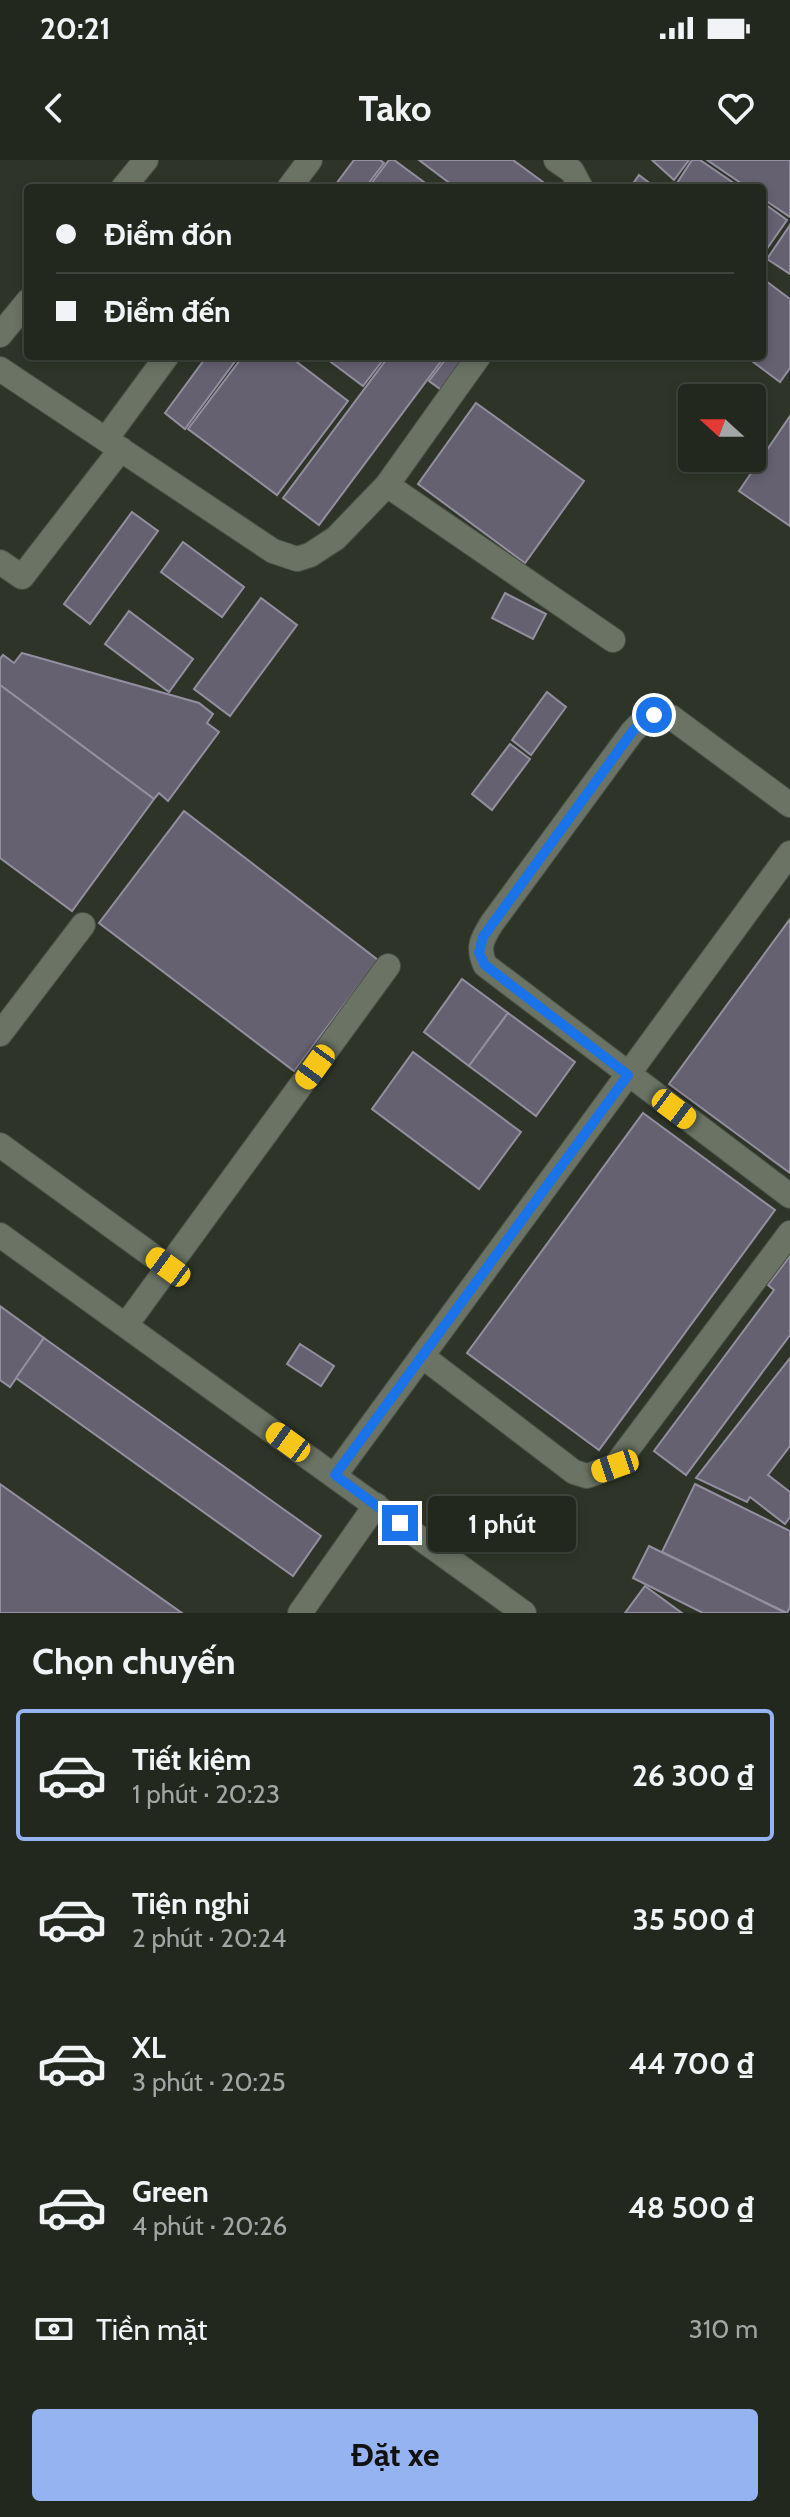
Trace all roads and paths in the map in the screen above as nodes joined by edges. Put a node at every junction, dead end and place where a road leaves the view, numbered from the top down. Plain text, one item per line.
1 (146, 160) edge
2 (310, 160) edge
3 (556, 160) edge
4 (126, 184) edge
5 (292, 184) edge
6 (579, 184) edge
7 (24, 306) edge
8 (0, 335) edge
9 (165, 360) edge
10 (476, 360) edge
11 (0, 369) edge
12 (114, 444) junction
13 (387, 485) junction
14 (0, 562) edge
15 (613, 640) dead end
16 (790, 805) edge
17 (790, 853) edge
18 (83, 925) dead end
19 (388, 966) dead end
20 (0, 1034) edge
21 (628, 1075) junction
22 (0, 1145) edge
23 (790, 1196) edge
24 (790, 1233) edge
25 (0, 1235) edge
26 (168, 1267) junction
27 (126, 1325) junction
28 (422, 1356) junction
29 (335, 1475) junction
30 (376, 1505) junction
31 (300, 1613) edge
32 (524, 1613) edge

1 - 4 street
2 - 5 street
3 - 6 street
7 - 8 street
9 - 12 street
10 - 13 street
11 - 12 street
12 - 13 street
12 - 14 street
13 - 15 street
16 - 21 street
17 - 21 street
18 - 20 street
19 - 26 street
21 - 23 street
21 - 28 street
22 - 26 street
24 - 28 street
25 - 27 street
26 - 27 street
27 - 29 street
28 - 29 street
29 - 30 street
30 - 31 street
30 - 32 street

